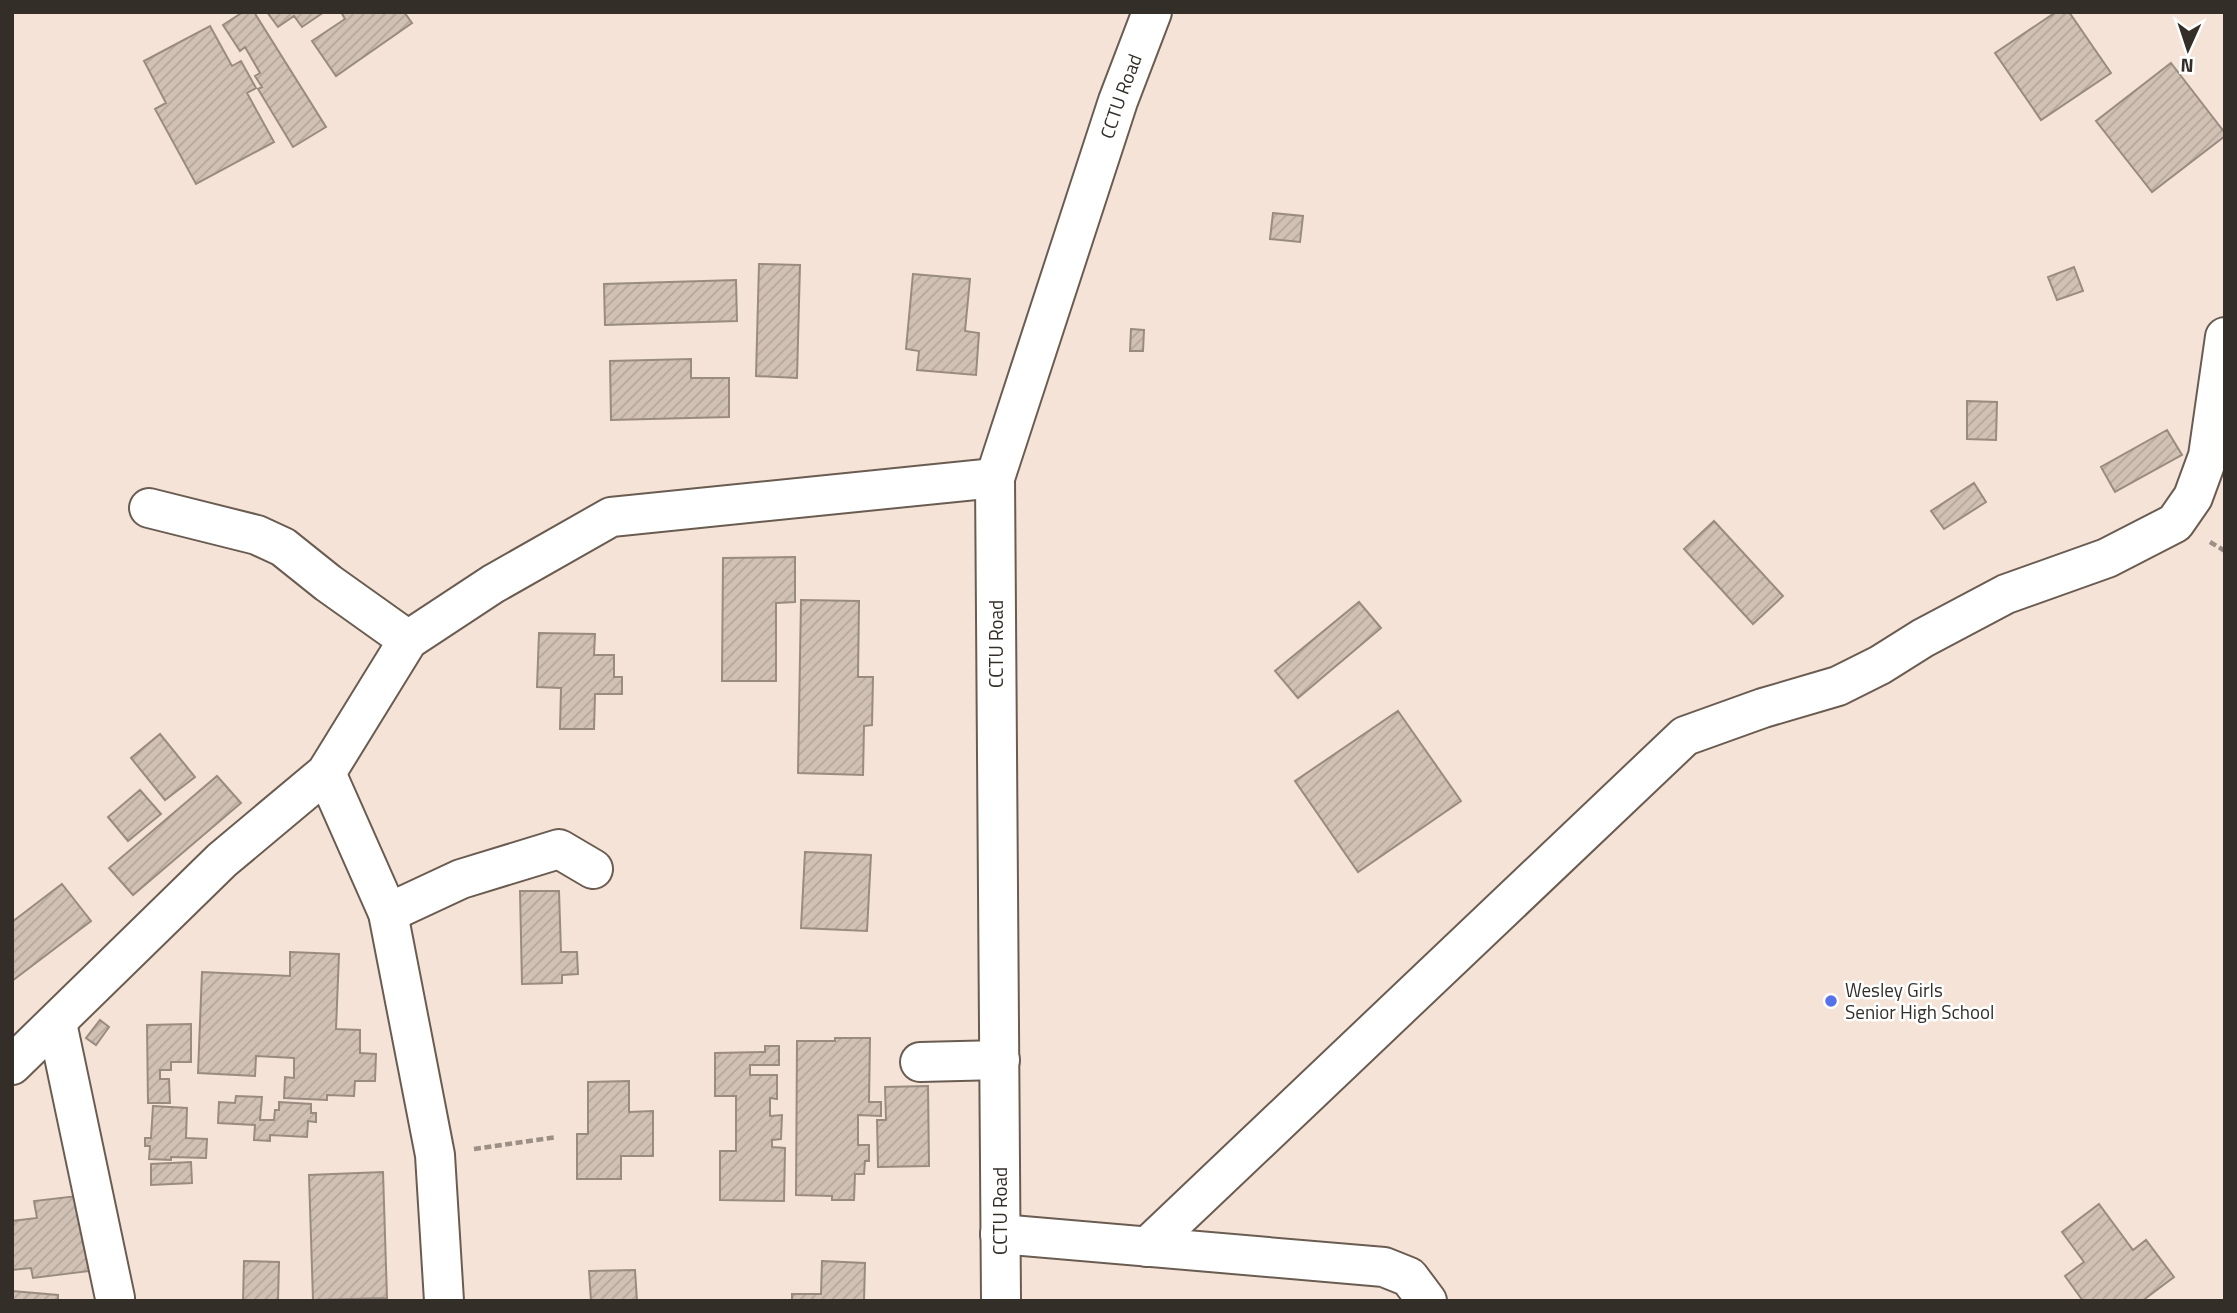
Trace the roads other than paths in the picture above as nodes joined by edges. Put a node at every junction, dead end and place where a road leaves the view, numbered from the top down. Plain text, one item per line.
1 (1152, 12) edge
2 (2225, 337) edge
3 (995, 478) junction
4 (149, 508) dead end
5 (408, 640) junction
6 (326, 772) junction
7 (593, 869) dead end
8 (388, 913) junction
9 (57, 1023) junction
10 (1000, 1060) junction
11 (920, 1062) dead end
12 (12, 1065) edge
13 (1000, 1234) junction
14 (1147, 1247) junction
15 (115, 1298) dead end
16 (444, 1301) edge
17 (1000, 1301) edge
18 (1427, 1301) edge

1 - 3 street, CCTU Road
2 - 14 street
3 - 5 street
3 - 10 street, CCTU Road
4 - 5 street
5 - 6 street
6 - 8 street
6 - 9 street
7 - 8 street
8 - 16 street
9 - 12 street
9 - 15 street
10 - 11 street
10 - 13 street, CCTU Road
13 - 14 street
13 - 17 street, CCTU Road
14 - 18 street

